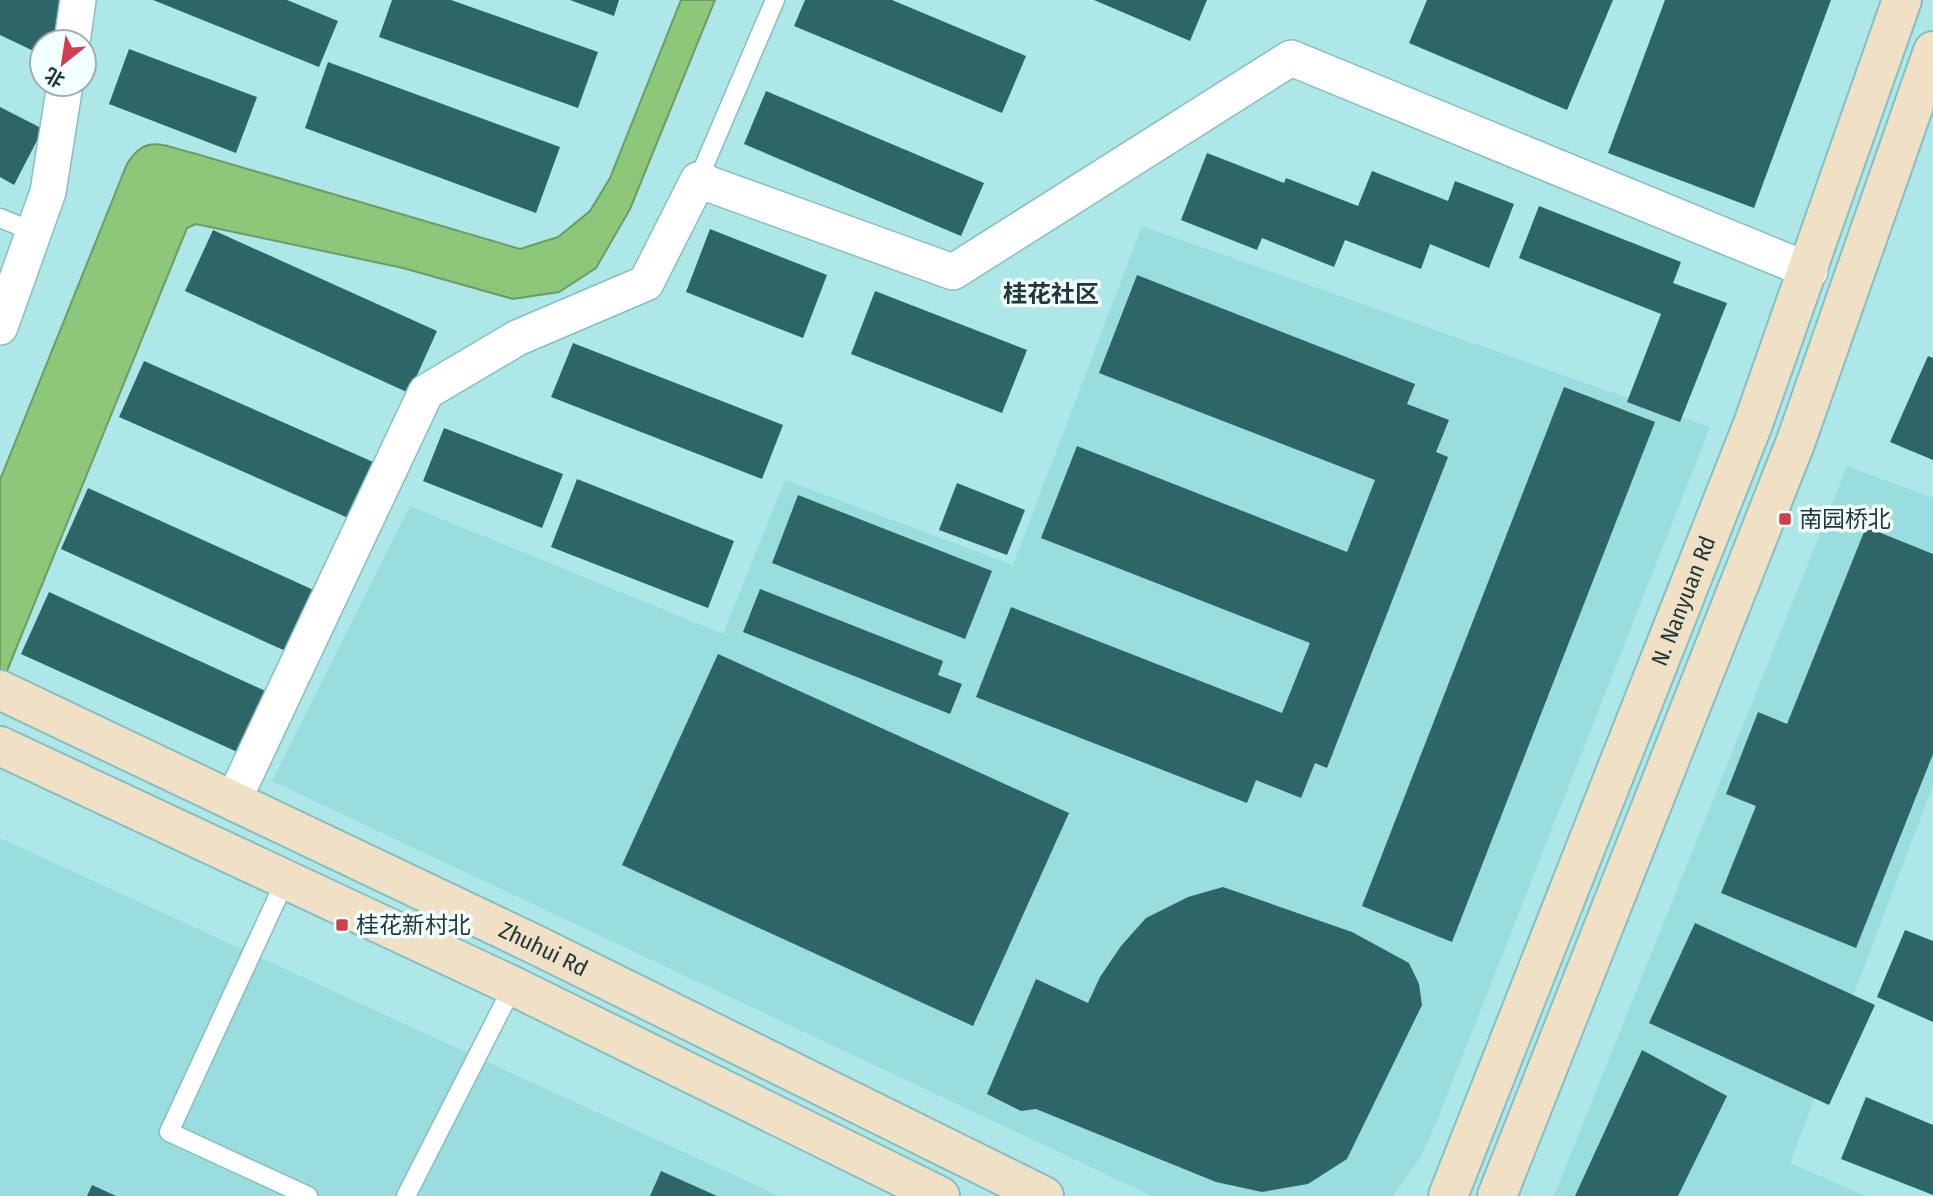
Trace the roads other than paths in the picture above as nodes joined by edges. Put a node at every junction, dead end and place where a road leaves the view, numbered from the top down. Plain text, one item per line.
1 (78, 0) edge
2 (775, 0) edge
3 (1902, 0) edge
4 (74, 28) edge
5 (1933, 51) edge
6 (63, 98) edge
7 (698, 180) junction
8 (0, 218) edge
9 (34, 232) junction
10 (1810, 271) junction
11 (0, 327) edge
12 (0, 690) edge
13 (0, 746) edge
14 (234, 799) junction
15 (286, 879) junction
16 (513, 986) junction
17 (308, 1196) edge
18 (406, 1196) edge
19 (940, 1196) edge
20 (1044, 1196) edge
21 (1448, 1196) edge
22 (1497, 1196) edge

1 - 4 street
2 - 7 lane
3 - 10 main road, N. Nanyuan Rd
5 - 22 main road, N. Nanyuan Rd
6 - 9 street
7 - 10 street
7 - 14 street
8 - 9 lane
9 - 11 street
10 - 21 main road, N. Nanyuan Rd
12 - 14 main road, Zhuhui Rd
13 - 15 main road, Zhuhui Rd
14 - 20 main road, Zhuhui Rd
15 - 16 main road, Zhuhui Rd
15 - 17 lane
16 - 18 lane
16 - 19 main road, Zhuhui Rd

